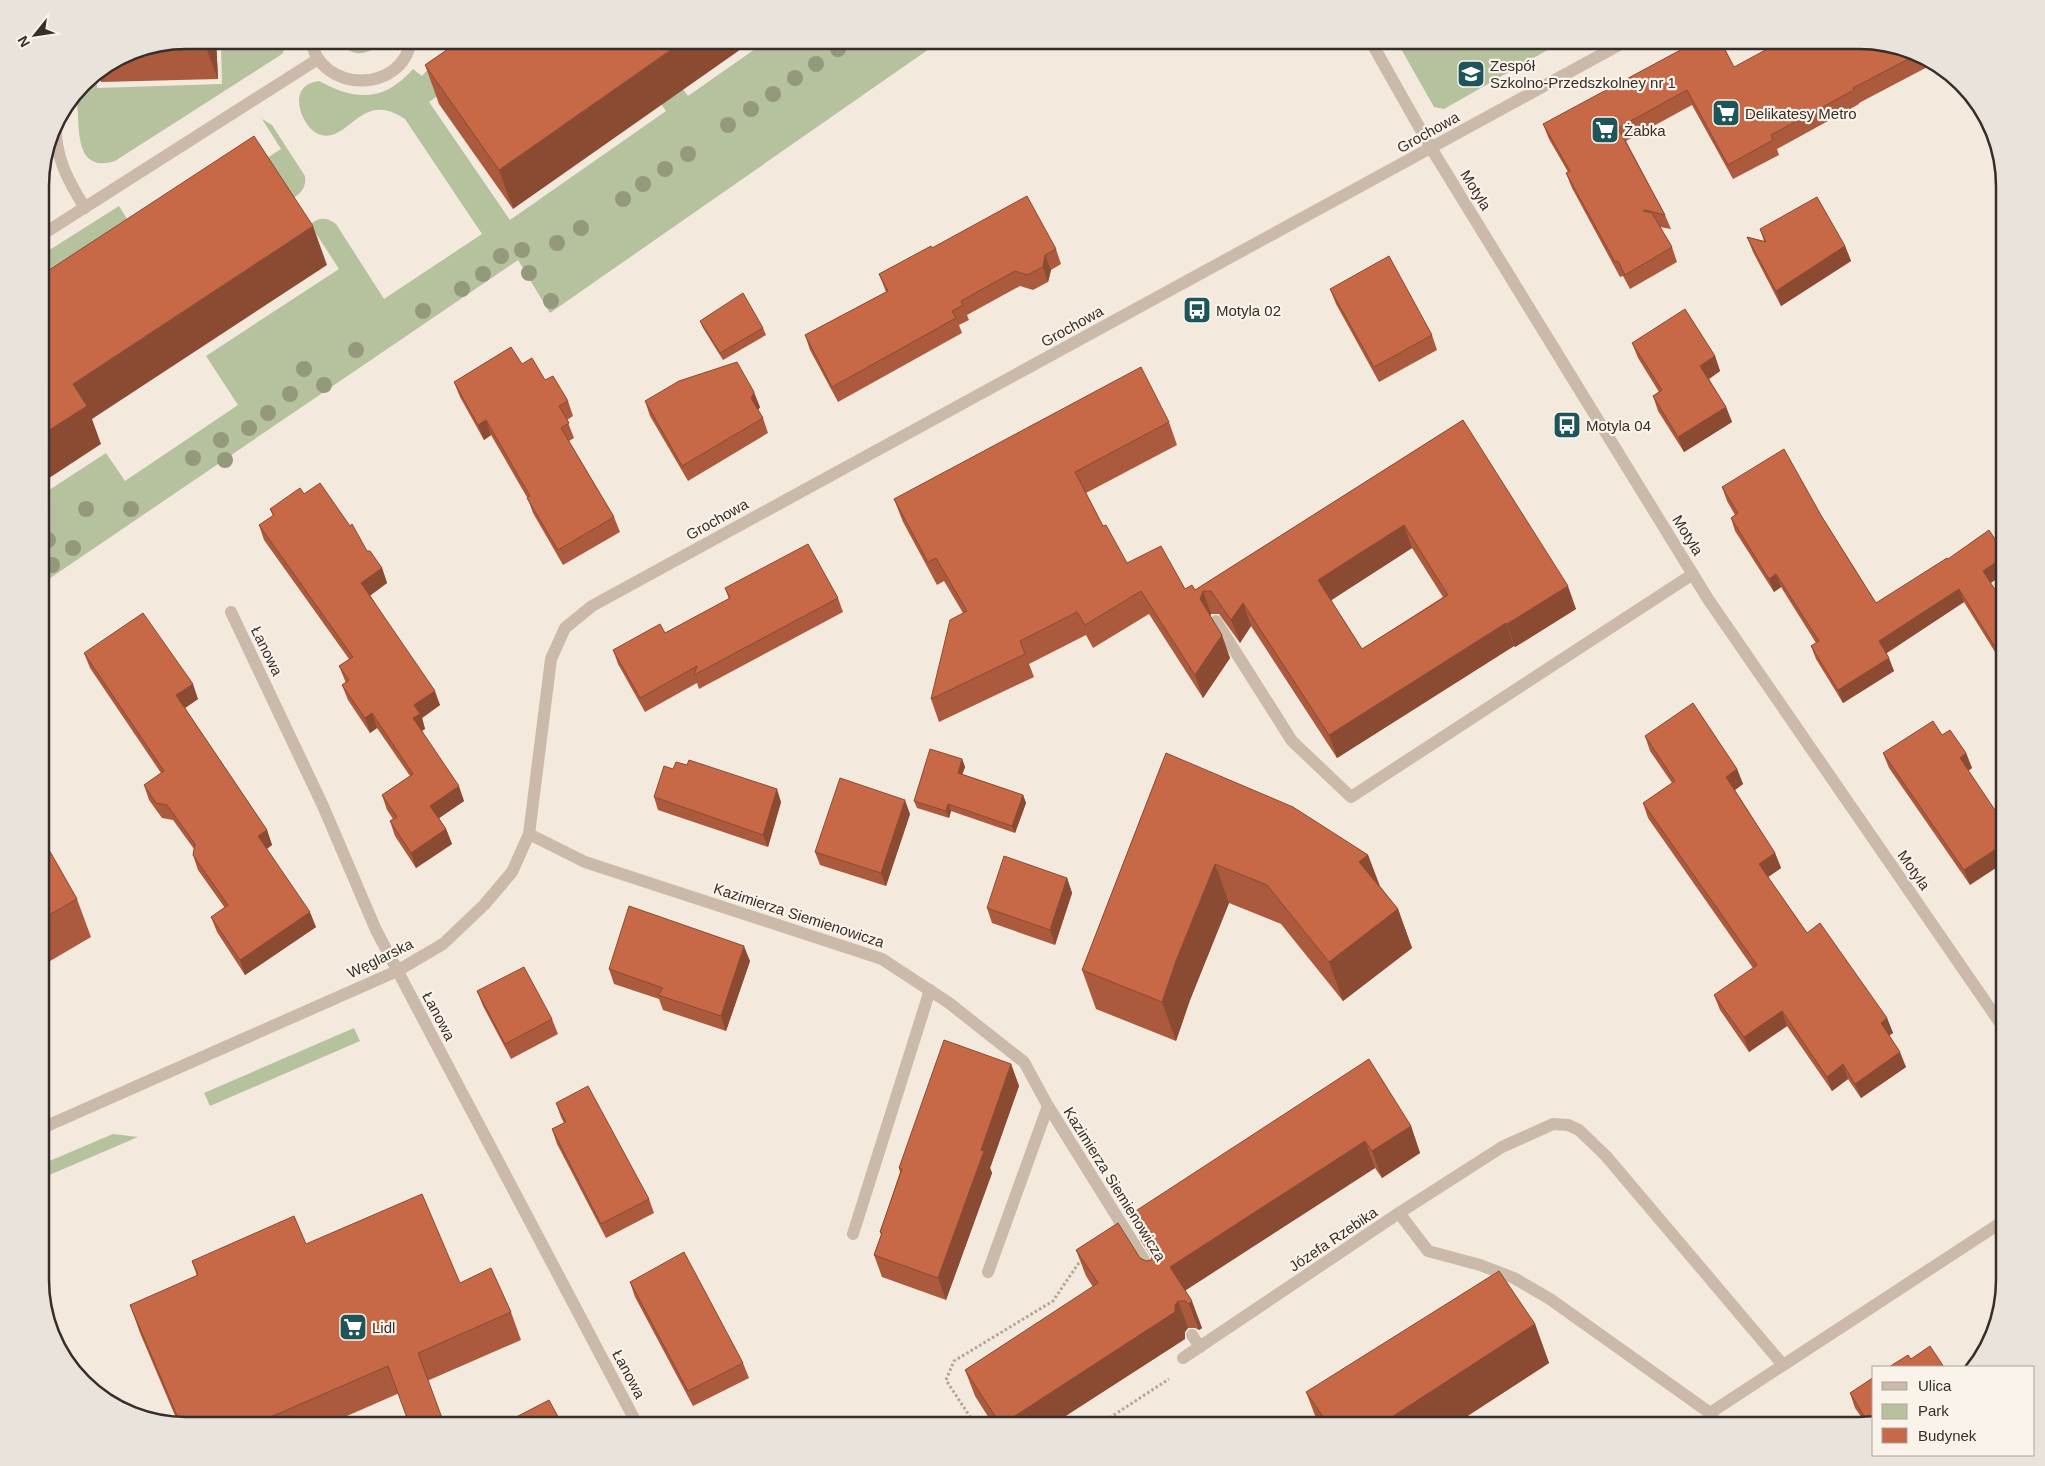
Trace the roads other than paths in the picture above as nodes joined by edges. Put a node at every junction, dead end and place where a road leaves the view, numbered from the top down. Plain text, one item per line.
1 (314, 49) edge
2 (407, 49) edge
3 (1375, 49) edge
4 (1612, 49) edge
5 (318, 59) junction
6 (57, 140) edge
7 (1431, 148) junction
8 (85, 208) junction
9 (49, 230) edge
10 (1693, 574) junction
11 (231, 612) dead end
12 (1216, 621) edge
13 (551, 659) joint
14 (529, 834) junction
15 (396, 971) junction
16 (930, 990) junction
17 (1996, 1017) edge
18 (1048, 1106) junction
19 (49, 1125) edge
20 (1399, 1213) junction
21 (1996, 1226) edge
22 (853, 1234) dead end
23 (988, 1272) dead end
24 (1156, 1280) edge
25 (1192, 1335) edge
26 (1200, 1347) junction
27 (1183, 1358) road end
28 (1783, 1365) junction
29 (1710, 1413) junction
30 (633, 1417) edge
31 (1712, 1417) edge

1 - 5 street
2 - 5 street
3 - 7 street, Motyla
4 - 7 street, Grochowa
5 - 8 street
6 - 8 street
7 - 10 street, Motyla
7 - 13 street, Grochowa
8 - 9 street
10 - 12 street
10 - 17 street, Motyla
11 - 15 street, Łanowa
13 - 14 street, Węglarska
14 - 15 street, Węglarska
14 - 16 street, Kazimierza Siemienowicza
15 - 19 street, Węglarska
15 - 30 street, Łanowa
16 - 18 street, Kazimierza Siemienowicza
16 - 22 street
18 - 23 street
18 - 24 street, Kazimierza Siemienowicza
20 - 26 street, Józefa Rzebika
20 - 28 street
20 - 29 street, Józefa Rzebika
21 - 28 street
25 - 26 street
26 - 27 street, Józefa Rzebika
28 - 29 street
29 - 31 street, Józefa Rzebika

